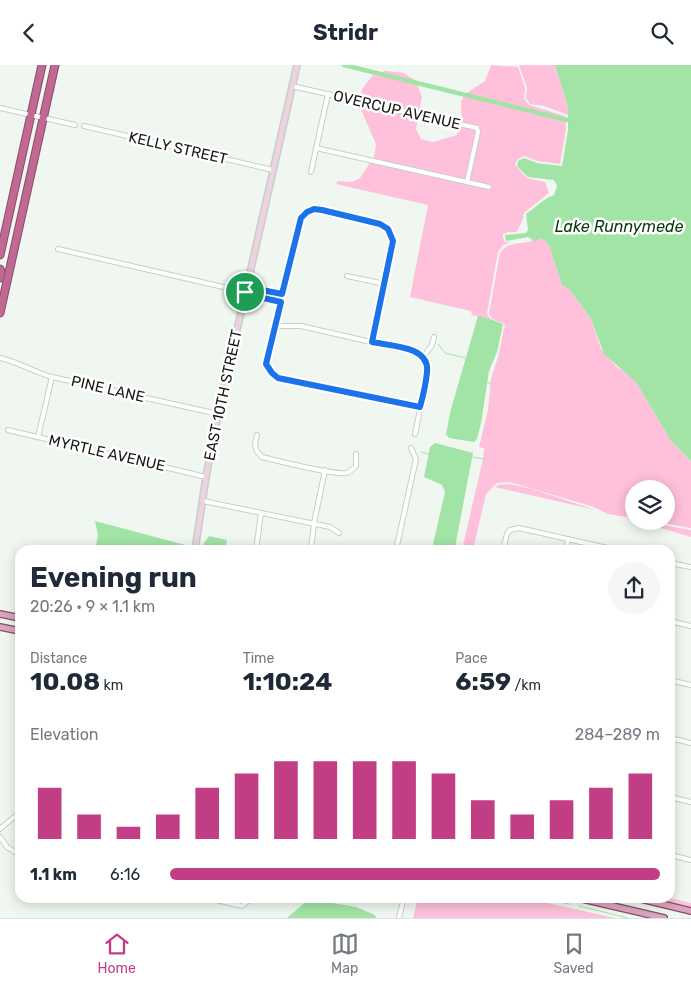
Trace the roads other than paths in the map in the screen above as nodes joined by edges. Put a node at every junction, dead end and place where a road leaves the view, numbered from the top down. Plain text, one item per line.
1 (42, 65) edge
2 (55, 65) edge
3 (297, 65) edge
4 (292, 86) junction
5 (328, 94) junction
6 (0, 107) edge
7 (31, 115) junction
8 (43, 117) junction
9 (75, 125) dead end
10 (84, 127) dead end
11 (316, 149) junction
12 (273, 169) junction
13 (311, 172) dead end
14 (467, 182) junction
15 (489, 187) dead end
16 (2, 236) edge
17 (58, 249) dead end
18 (0, 255) edge
19 (0, 269) edge
20 (347, 275) dead end
21 (0, 278) edge
22 (385, 284) junction
23 (245, 292) junction
24 (282, 294) junction
25 (0, 295) edge
26 (281, 302) junction
27 (0, 313) edge
28 (275, 326) junction
29 (434, 337) dead end
30 (372, 342) junction
31 (424, 357) junction
32 (0, 358) edge
33 (52, 377) junction
34 (420, 407) junction
35 (218, 414) junction
36 (8, 430) dead end
37 (415, 434) dead end
38 (257, 435) dead end
39 (38, 437) junction
40 (411, 448) dead end
41 (356, 454) dead end
42 (325, 470) junction
43 (206, 477) junction
44 (203, 501) junction
45 (261, 513) junction
46 (314, 523) junction
47 (340, 533) dead end
48 (568, 539) junction
49 (196, 545) edge
50 (257, 545) edge
51 (311, 545) edge
52 (397, 545) edge
53 (504, 545) edge
54 (567, 545) edge
55 (594, 545) edge
56 (675, 564) edge
57 (691, 567) edge
58 (0, 614) edge
59 (15, 617) edge
60 (675, 622) edge
61 (691, 626) edge
62 (0, 627) edge
63 (15, 630) edge
64 (675, 681) edge
65 (691, 685) edge
66 (675, 739) edge
67 (691, 743) edge
68 (675, 798) edge
69 (691, 802) edge
70 (15, 816) edge
71 (0, 829) edge
72 (0, 837) edge
73 (15, 852) edge
74 (675, 856) edge
75 (691, 860) edge
76 (229, 903) edge
77 (246, 903) edge
78 (403, 903) edge
79 (597, 903) edge
80 (658, 903) edge
81 (691, 911) edge
82 (399, 918) edge
83 (664, 918) edge

1 - 7 highway
2 - 8 highway
3 - 4 street, EAST 10TH STREET
4 - 5 street, OVERCUP AVENUE
4 - 12 street, EAST 10TH STREET
5 - 11 street
5 - 14 street, OVERCUP AVENUE
6 - 7 street
7 - 8 street
7 - 16 highway
8 - 9 street
8 - 27 highway
10 - 12 street, KELLY STREET
11 - 13 street
11 - 14 street
12 - 23 street, EAST 10TH STREET
14 - 15 street
16 - 18 highway
16 - 25 highway
17 - 23 street
19 - 21 highway
20 - 22 street
22 - 24 street
22 - 30 street
23 - 24 street
23 - 26 street
23 - 35 street, EAST 10TH STREET
24 - 26 street
26 - 28 street
28 - 30 street
28 - 34 street
29 - 31 street
30 - 31 street
31 - 34 street
32 - 33 street, PINE LANE
33 - 35 street, PINE LANE
33 - 39 street
34 - 37 street
35 - 43 street, EAST 10TH STREET
36 - 39 street, MYRTLE AVENUE
38 - 42 street
39 - 43 street, MYRTLE AVENUE
40 - 52 street
41 - 42 street
42 - 46 street
43 - 44 street, EAST 10TH STREET
44 - 45 street
44 - 49 street, EAST 10TH STREET
45 - 46 street
45 - 50 street
46 - 47 street
46 - 51 street
48 - 53 street
48 - 54 street
48 - 55 street
56 - 57 street
58 - 59 main road
60 - 61 street
62 - 63 main road
64 - 65 street
66 - 67 street
68 - 69 street
70 - 71 street
72 - 73 street
74 - 75 street
76 - 77 street
78 - 82 street
79 - 83 main road
80 - 81 main road

